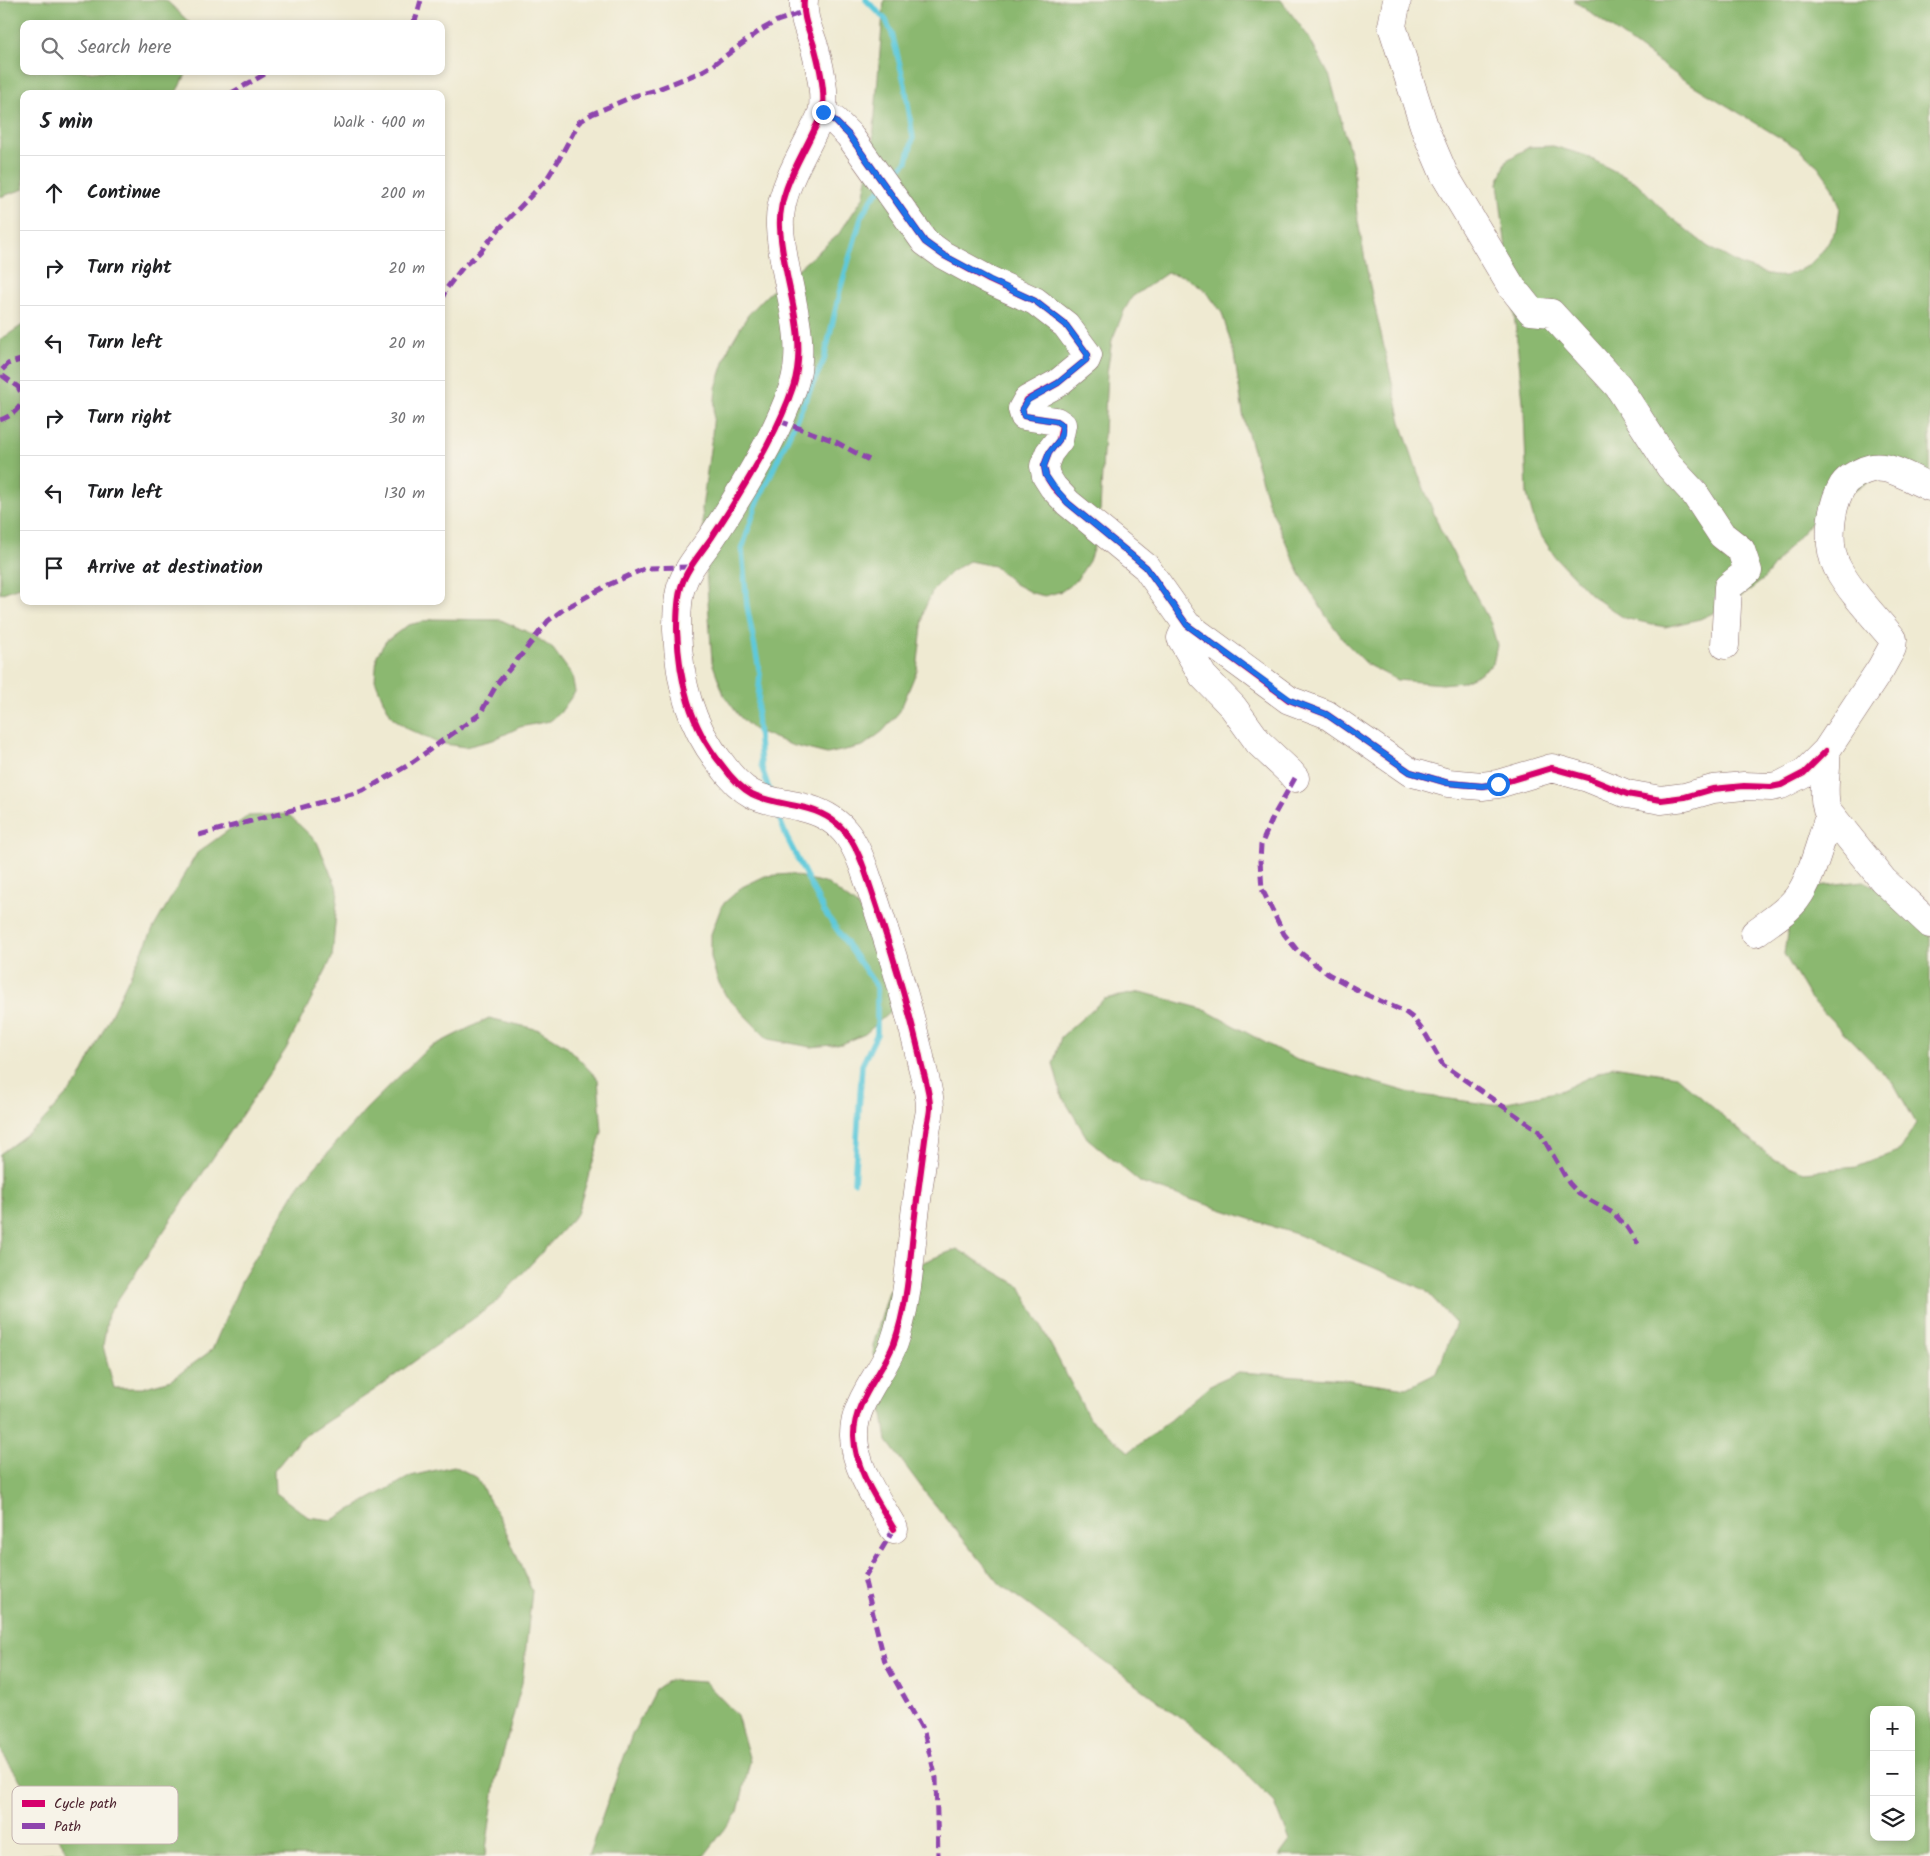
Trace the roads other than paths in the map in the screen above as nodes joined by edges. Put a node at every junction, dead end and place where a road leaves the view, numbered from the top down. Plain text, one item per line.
1 (804, 0) edge
2 (1397, 0) edge
3 (823, 112) junction
4 (1930, 487) edge
5 (1187, 625) junction
6 (1725, 645) dead end
7 (1826, 751) junction
8 (1294, 778) dead end
9 (1830, 814) junction
10 (1930, 924) edge
11 (1756, 933) dead end
12 (894, 1529) dead end

1 - 3 street
2 - 6 street
3 - 5 street
3 - 12 street
4 - 7 street
5 - 7 street
5 - 8 street
7 - 9 street
9 - 10 street
9 - 11 street

